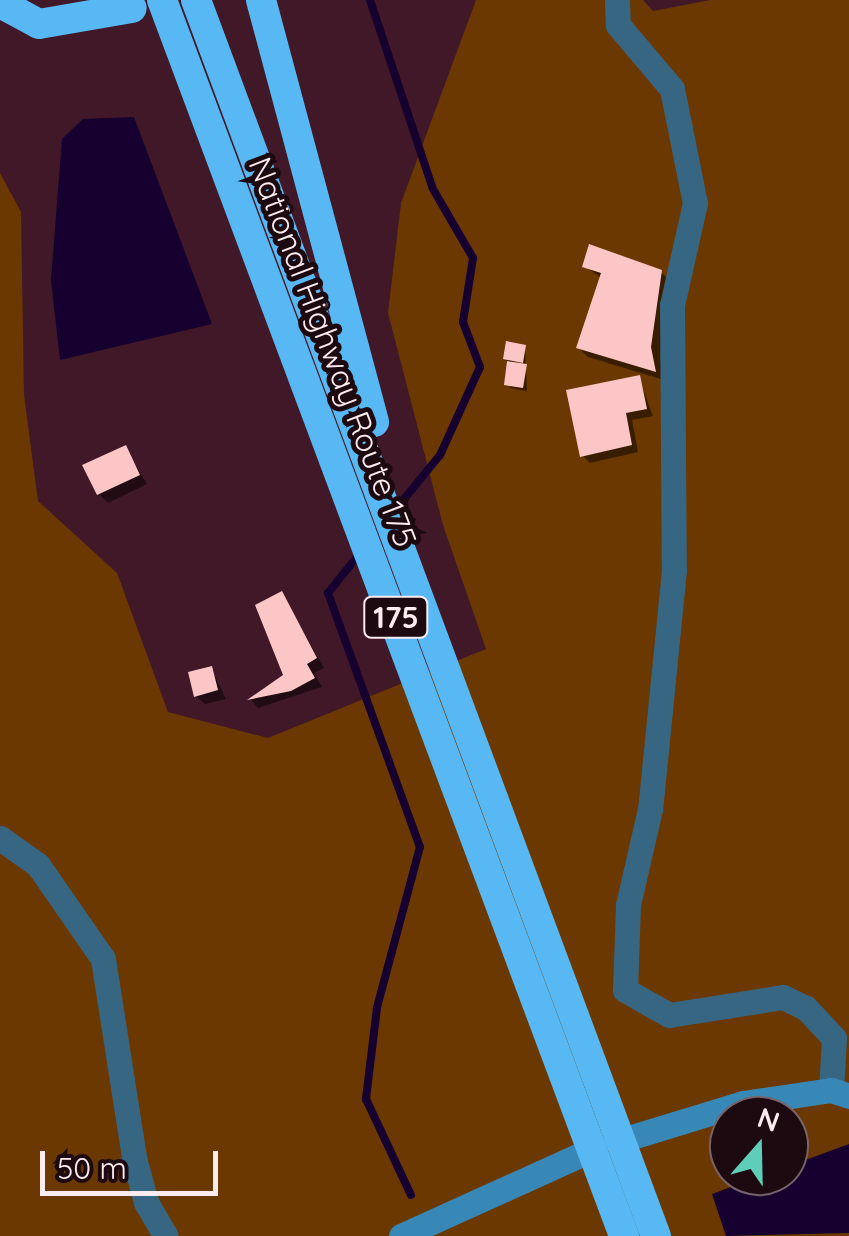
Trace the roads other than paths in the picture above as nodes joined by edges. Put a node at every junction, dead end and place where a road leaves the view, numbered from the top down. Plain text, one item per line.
1 (162, 0) edge
2 (196, 0) edge
3 (261, 0) edge
4 (616, 0) edge
5 (0, 3) edge
6 (132, 8) dead end
7 (401, 542) junction
8 (0, 838) edge
9 (840, 1092) edge
10 (608, 1144) junction
11 (166, 1236) edge
12 (401, 1236) edge
13 (624, 1236) edge
14 (656, 1236) edge

1 - 10 highway, National Highway Route 175 / 175
2 - 7 highway, National Highway Route 175 / 175
3 - 7 highway
4 - 9 street
5 - 6 highway
7 - 10 highway, National Highway Route 175 / 175
8 - 11 street
9 - 10 street
10 - 12 street
10 - 13 highway, National Highway Route 175 / 175
10 - 14 highway, National Highway Route 175 / 175

